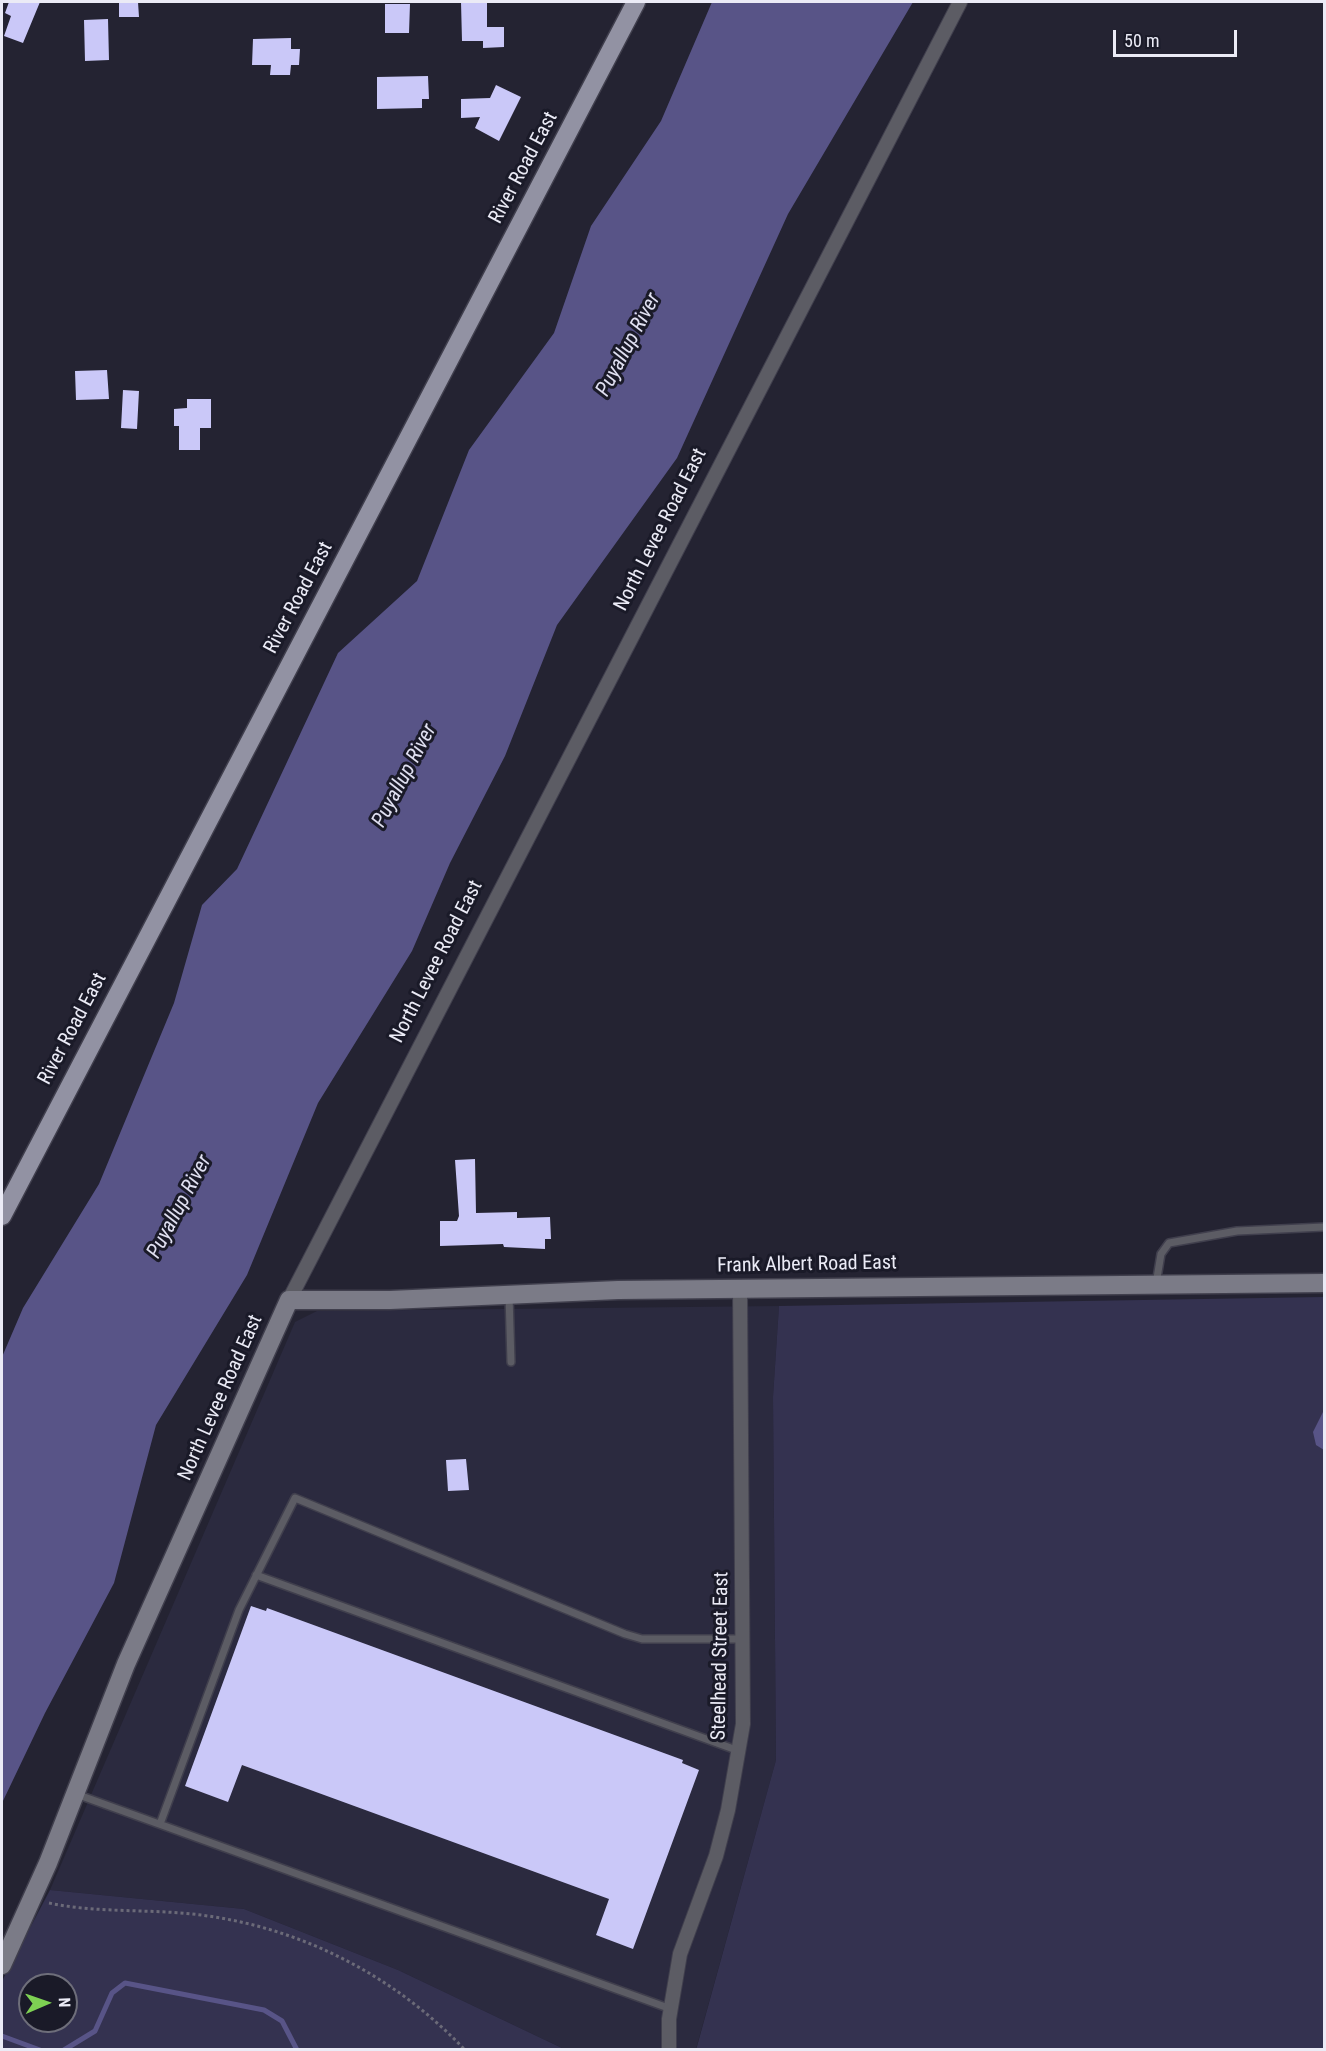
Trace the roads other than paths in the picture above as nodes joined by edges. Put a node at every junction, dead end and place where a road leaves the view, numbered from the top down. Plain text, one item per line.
1 (636, 2) edge
2 (960, 2) edge
3 (2, 1216) edge
4 (1324, 1227) edge
5 (1324, 1283) edge
6 (1156, 1284) junction
7 (740, 1288) junction
8 (509, 1295) junction
9 (290, 1300) junction
10 (511, 1362) dead end
11 (256, 1575) junction
12 (742, 1639) junction
13 (739, 1751) junction
14 (76, 1794) junction
15 (160, 1824) junction
16 (2, 1965) edge
17 (671, 2009) junction
18 (669, 2049) edge

1 - 3 main road, River Road East
2 - 9 street, North Levee Road East
4 - 6 lane
5 - 6 street, Frank Albert Road East
6 - 7 street, Frank Albert Road East
7 - 8 street, Frank Albert Road East
7 - 12 street, Steelhead Street East
8 - 9 street, Frank Albert Road East
8 - 10 lane
9 - 14 street, North Levee Road East
11 - 12 lane
11 - 13 lane
11 - 15 lane
12 - 13 street, Steelhead Street East
13 - 17 street, Steelhead Street East
14 - 15 lane
14 - 16 street, North Levee Road East
15 - 17 lane
17 - 18 street, Steelhead Street East

